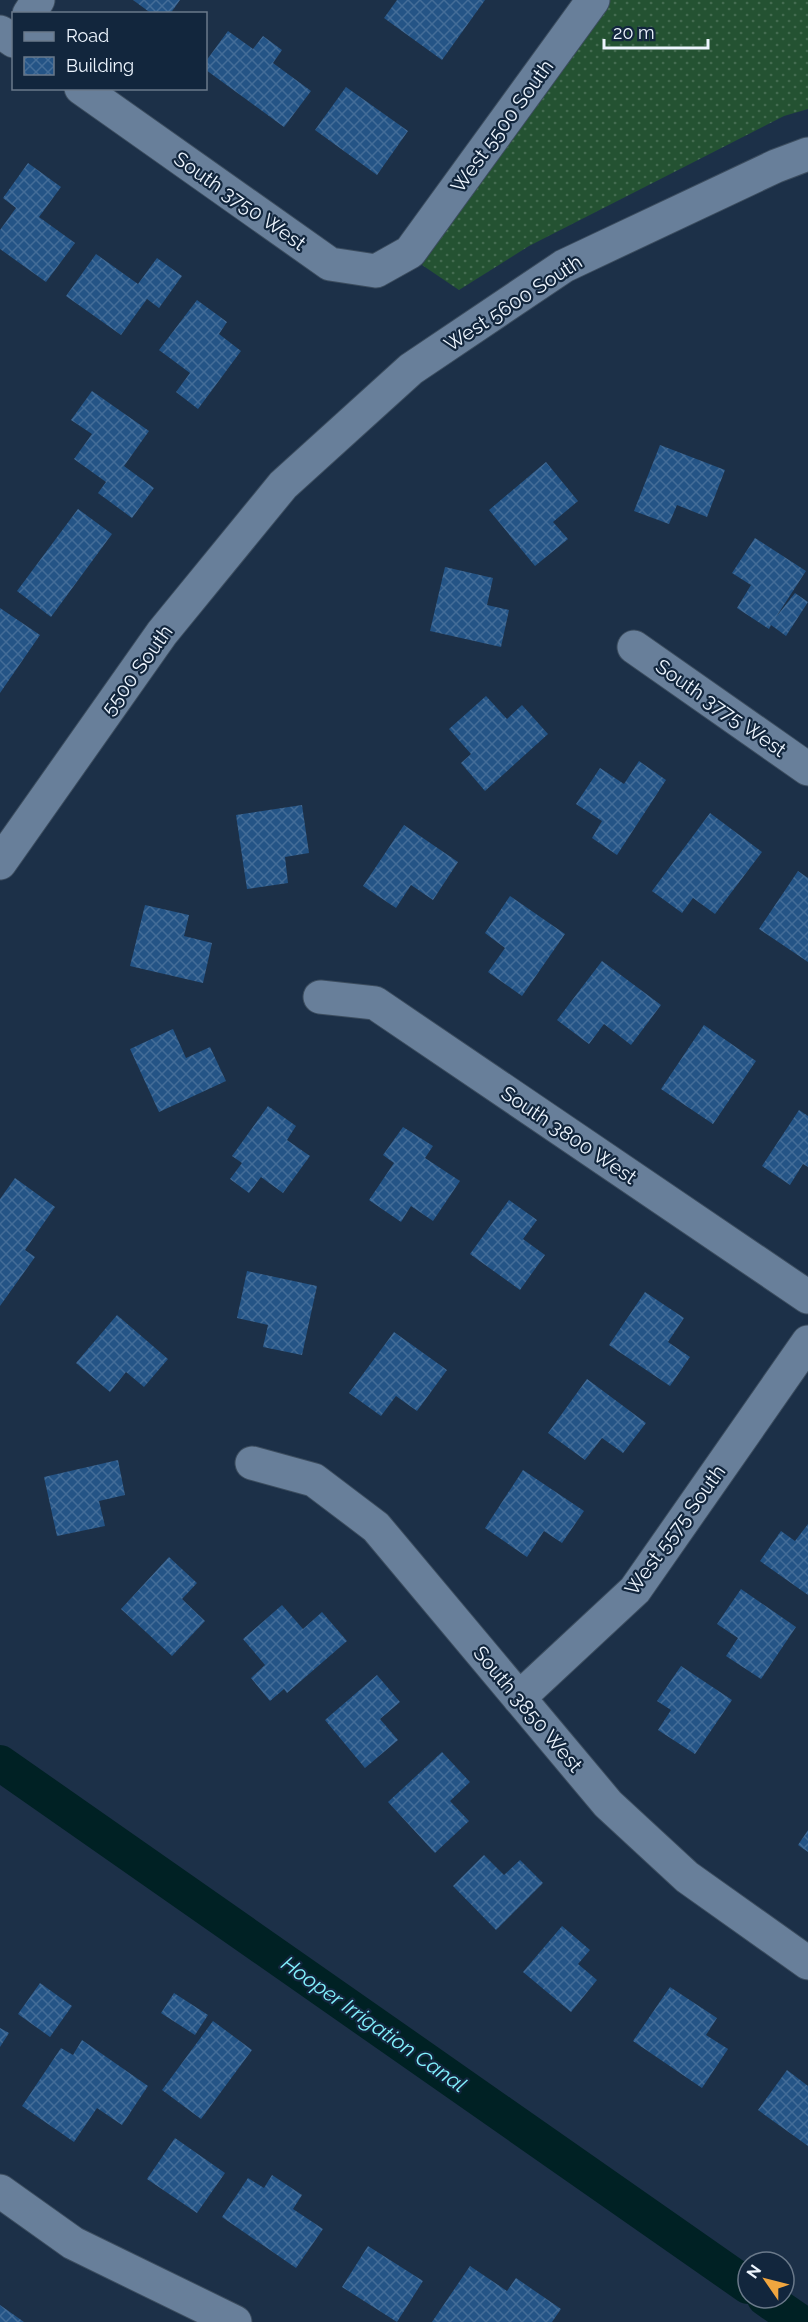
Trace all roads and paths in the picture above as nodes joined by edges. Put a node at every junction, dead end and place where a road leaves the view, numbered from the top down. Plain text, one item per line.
1 (38, 0) edge
2 (593, 0) edge
3 (29, 12) edge
4 (84, 90) edge
5 (808, 154) edge
6 (410, 252) joint
7 (283, 485) joint
8 (634, 646) dead end
9 (808, 769) edge
10 (0, 863) edge
11 (320, 997) dead end
12 (808, 1298) edge
13 (808, 1342) edge
14 (252, 1463) dead end
15 (519, 1698) junction
16 (808, 1963) edge
17 (0, 2191) edge
18 (235, 2322) edge

1 - 3 street
2 - 6 street, West 5500 South
4 - 6 street, South 3750 West
5 - 7 street, West 5600 South
7 - 10 street, 5500 South
8 - 9 street, South 3775 West
11 - 12 street, South 3800 West
13 - 15 street, West 5575 South
14 - 15 street, South 3850 West
15 - 16 street, South 3850 West
17 - 18 street

